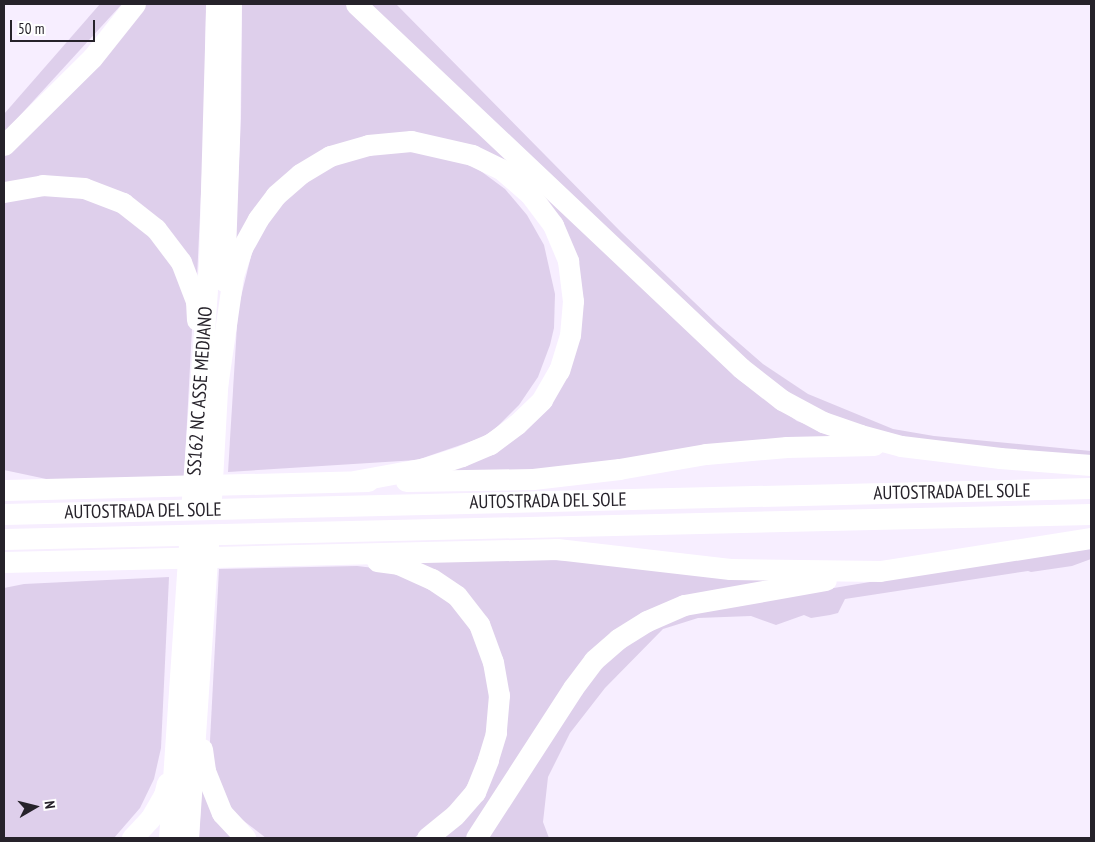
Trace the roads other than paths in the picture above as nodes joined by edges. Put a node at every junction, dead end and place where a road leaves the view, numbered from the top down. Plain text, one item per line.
1 (135, 4) edge
2 (216, 4) edge
3 (231, 4) edge
4 (356, 4) edge
5 (4, 146) edge
6 (4, 192) edge
7 (209, 386) junction
8 (902, 446) junction
9 (1091, 465) edge
10 (4, 478) edge
11 (355, 481) junction
12 (47, 488) junction
13 (1091, 488) edge
14 (4, 490) edge
15 (4, 514) edge
16 (1091, 514) edge
17 (1091, 538) edge
18 (4, 539) edge
19 (324, 554) junction
20 (4, 562) edge
21 (52, 562) junction
22 (4, 571) edge
23 (880, 571) junction
24 (195, 593) junction
25 (196, 703) junction
26 (175, 756) junction
27 (132, 838) edge
28 (169, 838) edge
29 (188, 838) edge
30 (245, 838) edge
31 (427, 838) edge
32 (476, 838) edge

1 - 5 highway
2 - 7 highway, SS162 NC ASSE MEDIANO
3 - 7 highway, SS162 NC ASSE MEDIANO
4 - 8 highway
6 - 7 highway
7 - 11 highway
7 - 24 highway, SS162 NC ASSE MEDIANO
8 - 9 highway
8 - 11 highway
10 - 12 highway
11 - 12 highway
12 - 14 highway
13 - 15 highway, AUTOSTRADA DEL SOLE
16 - 18 highway, AUTOSTRADA DEL SOLE
17 - 23 highway
19 - 21 highway
19 - 23 highway
19 - 31 highway
20 - 21 highway
21 - 22 highway
23 - 32 highway
24 - 25 highway, SS162 NC ASSE MEDIANO
24 - 26 highway, SS162 NC ASSE MEDIANO
25 - 29 highway, SS162 NC ASSE MEDIANO
25 - 30 highway
26 - 27 highway
26 - 28 highway, SS162 NC ASSE MEDIANO

